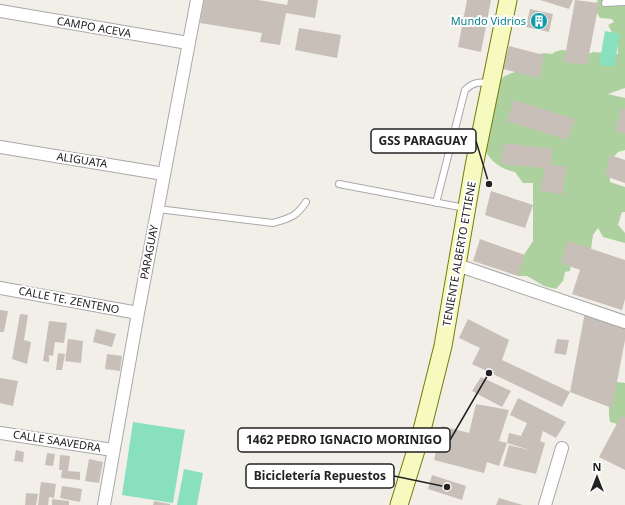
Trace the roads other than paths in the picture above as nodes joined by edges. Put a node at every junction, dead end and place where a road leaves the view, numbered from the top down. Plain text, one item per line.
1 (197, 0) edge
2 (508, 0) edge
3 (625, 2) edge
4 (604, 3) dead end
5 (0, 11) edge
6 (188, 43) junction
7 (491, 83) junction
8 (0, 147) edge
9 (164, 174) junction
10 (339, 184) dead end
11 (306, 202) dead end
12 (436, 203) junction
13 (158, 209) junction
14 (467, 209) junction
15 (457, 265) junction
16 (0, 288) edge
17 (138, 313) junction
18 (625, 322) edge
19 (0, 432) edge
20 (562, 448) dead end
21 (113, 450) junction
22 (104, 505) edge
23 (399, 505) edge
24 (545, 505) edge

1 - 6 street, PARAGUAY
2 - 7 main road, TENIENTE ALBERTO ETTIENE
3 - 4 lane
5 - 6 street, CAMPO ACEVA
6 - 9 street, PARAGUAY
7 - 12 lane
7 - 14 main road, TENIENTE ALBERTO ETTIENE
8 - 9 street, ALIGUATA
9 - 13 street, PARAGUAY
10 - 12 lane
11 - 13 lane
12 - 14 lane
13 - 17 street, PARAGUAY
14 - 15 main road, TENIENTE ALBERTO ETTIENE
15 - 18 street
15 - 23 main road, TENIENTE ALBERTO ETTIENE
16 - 17 street, CALLE TE. ZENTENO
17 - 21 street, PARAGUAY
19 - 21 street, CALLE SAAVEDRA
20 - 24 street
21 - 22 street, PARAGUAY

